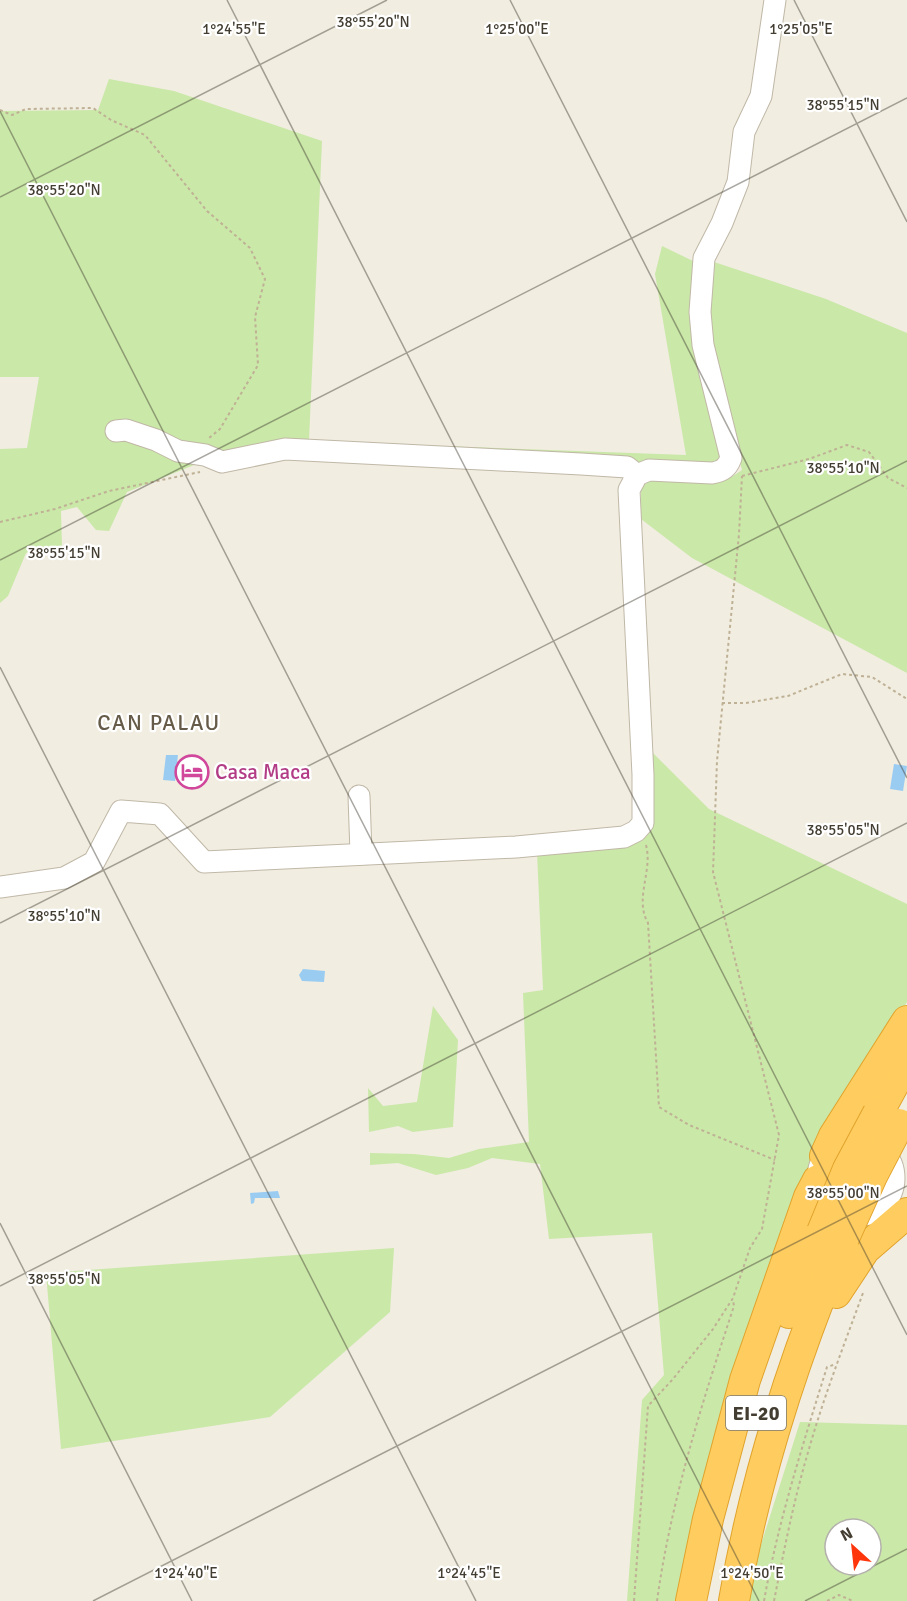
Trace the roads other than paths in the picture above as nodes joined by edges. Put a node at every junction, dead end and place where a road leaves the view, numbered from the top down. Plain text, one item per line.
1 (776, 0) edge
2 (116, 431) dead end
3 (637, 474) junction
4 (359, 796) dead end
5 (362, 854) junction
6 (0, 887) edge
7 (907, 1021) edge
8 (907, 1060) edge
9 (895, 1116) edge
10 (898, 1161) edge
11 (821, 1168) junction
12 (907, 1195) edge
13 (897, 1207) edge
14 (833, 1235) junction
15 (796, 1360) junction
16 (691, 1601) edge
17 (711, 1601) edge
18 (734, 1601) edge

1 - 3 street
2 - 3 street
3 - 5 street
4 - 5 street
5 - 6 street
7 - 11 highway
8 - 9 highway, EI-20
9 - 14 highway, EI-20, bridge
10 - 11 street
10 - 13 street
11 - 13 street
11 - 16 highway
12 - 13 street
13 - 15 highway
14 - 15 highway, EI-20
14 - 17 highway, EI-20
15 - 18 highway, EI-20

